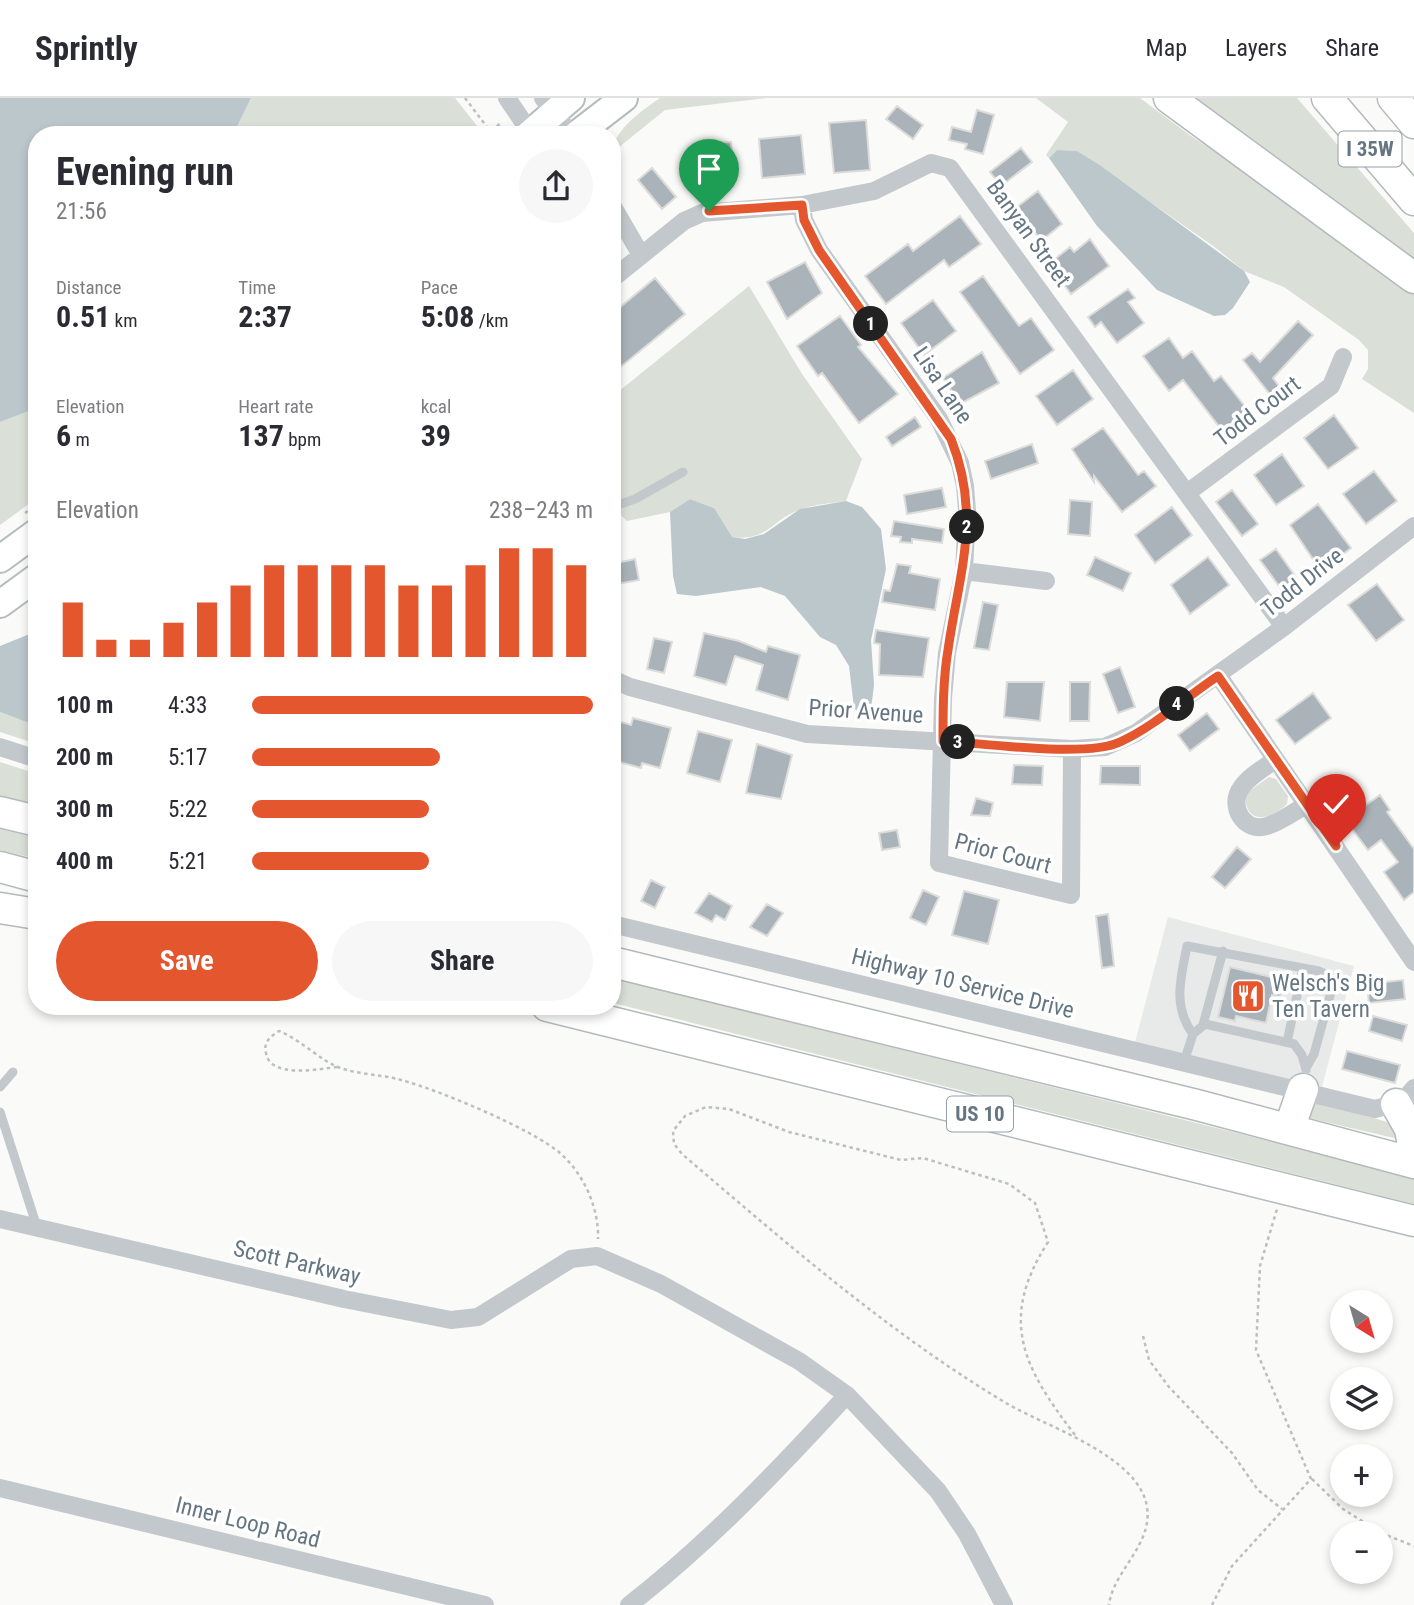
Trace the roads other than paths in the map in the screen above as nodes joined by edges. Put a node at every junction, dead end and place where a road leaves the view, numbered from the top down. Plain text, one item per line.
1 (507, 98) edge
2 (624, 98) edge
3 (1169, 98) edge
4 (1327, 98) edge
5 (1393, 98) edge
6 (556, 103) edge
7 (1414, 123) edge
8 (525, 126) edge
9 (537, 126) edge
10 (568, 126) edge
11 (585, 126) edge
12 (1414, 200) edge
13 (802, 205) junction
14 (621, 221) edge
15 (621, 235) edge
16 (641, 255) junction
17 (621, 272) edge
18 (1414, 278) edge
19 (1343, 357) dead end
20 (683, 472) dead end
21 (1187, 493) junction
22 (621, 504) edge
23 (1414, 526) edge
24 (28, 539) edge
25 (0, 559) edge
26 (964, 571) junction
27 (1046, 580) dead end
28 (28, 584) edge
29 (0, 604) edge
30 (1284, 627) junction
31 (1218, 676) junction
32 (621, 682) edge
33 (943, 741) junction
34 (0, 747) edge
35 (1072, 749) junction
36 (28, 755) edge
37 (1275, 760) junction
38 (1306, 805) junction
39 (0, 812) edge
40 (28, 819) edge
41 (0, 867) edge
42 (28, 875) edge
43 (0, 908) edge
44 (28, 913) edge
45 (621, 926) edge
46 (1223, 951) junction
47 (621, 953) edge
48 (1414, 962) edge
49 (621, 964) edge
50 (1303, 968) junction
51 (721, 988) junction
52 (583, 1015) edge
53 (1199, 1028) junction
54 (1287, 1042) junction
55 (1184, 1062) junction
56 (13, 1072) dead end
57 (1305, 1079) junction
58 (0, 1087) edge
59 (1405, 1096) edge
60 (0, 1112) edge
61 (1289, 1129) junction
62 (1414, 1151) edge
63 (1414, 1163) edge
64 (0, 1219) edge
65 (1414, 1221) edge
66 (37, 1227) junction
67 (847, 1395) junction
68 (0, 1488) edge
69 (485, 1605) edge
70 (629, 1605) edge
71 (1004, 1605) edge

1 - 8 street
2 - 11 main road
3 - 18 highway
4 - 12 highway, I 35W
5 - 7 highway, I 35W
6 - 9 main road
6 - 10 street
13 - 16 street, Banyan Street
13 - 21 street, Banyan Street
13 - 26 street, Lisa Lane
14 - 16 street
15 - 16 street
16 - 17 street, Banyan Street
19 - 21 street, Todd Court
20 - 22 lane
21 - 30 street, Banyan Street
23 - 30 street, Todd Drive
24 - 25 main road
26 - 27 street
26 - 33 street, Lisa Lane
28 - 29 main road
30 - 31 street, Todd Drive
31 - 35 street, Prior Avenue
31 - 37 street
32 - 33 street, Prior Avenue
33 - 35 street, Prior Avenue
33 - 35 street, Prior Court
34 - 36 street
37 - 38 street
37 - 38 street
38 - 48 street
39 - 40 highway
41 - 42 highway
43 - 44 highway
45 - 55 street, Highway 10 Service Drive
46 - 50 lane
46 - 53 lane
46 - 53 lane
47 - 51 highway
49 - 51 highway
50 - 54 lane
50 - 57 lane
51 - 61 highway
52 - 65 highway, US 10
53 - 54 lane
53 - 55 lane
54 - 57 lane
55 - 57 street, Highway 10 Service Drive
56 - 58 lane
57 - 59 street
57 - 61 highway
59 - 62 highway
60 - 66 lane
61 - 63 highway
64 - 66 street, Scott Parkway
66 - 67 street, Scott Parkway
67 - 70 street
67 - 71 street
68 - 69 street, Inner Loop Road

